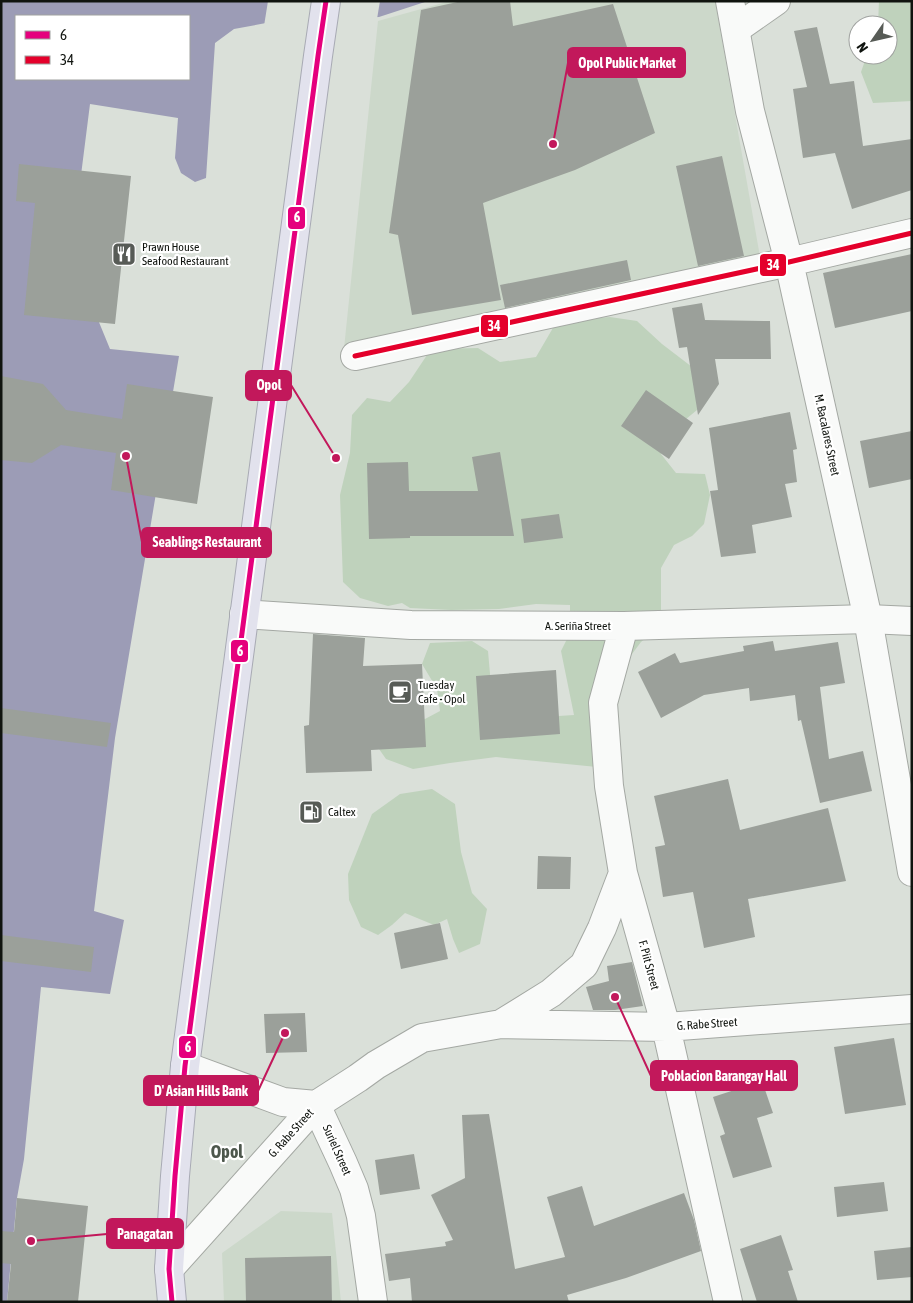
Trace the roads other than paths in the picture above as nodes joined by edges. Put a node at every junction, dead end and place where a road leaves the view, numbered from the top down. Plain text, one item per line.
1 (326, 1) edge
2 (730, 1) edge
3 (776, 1) edge
4 (736, 28) junction
5 (912, 233) edge
6 (789, 262) junction
7 (354, 356) dead end
8 (244, 614) junction
9 (868, 620) junction
10 (912, 621) edge
11 (624, 626) junction
12 (623, 872) junction
13 (912, 872) edge
14 (912, 1009) edge
15 (501, 1024) junction
16 (666, 1027) junction
17 (184, 1066) junction
18 (316, 1105) junction
19 (169, 1270) junction
20 (172, 1302) edge
21 (373, 1302) edge
22 (728, 1302) edge

1 - 8 highway
2 - 4 street, M. Bacalares Street
3 - 4 street
4 - 6 street, M. Bacalares Street
5 - 6 street
6 - 7 street
6 - 9 street, M. Bacalares Street
8 - 11 street, A. Seriña Street
8 - 17 highway
9 - 10 street, A. Seriña Street
9 - 11 street, A. Seriña Street
9 - 13 street, M. Bacalares Street
11 - 12 street, F. Piit Street
12 - 15 street, G. Rabe Street
12 - 16 street, F. Piit Street
14 - 16 street, G. Rabe Street
15 - 16 street, G. Rabe Street
15 - 18 street, G. Rabe Street
16 - 22 street, F. Piit Street
17 - 18 street
17 - 19 highway
18 - 19 street, G. Rabe Street
18 - 21 street, Suriel Street
19 - 20 highway

